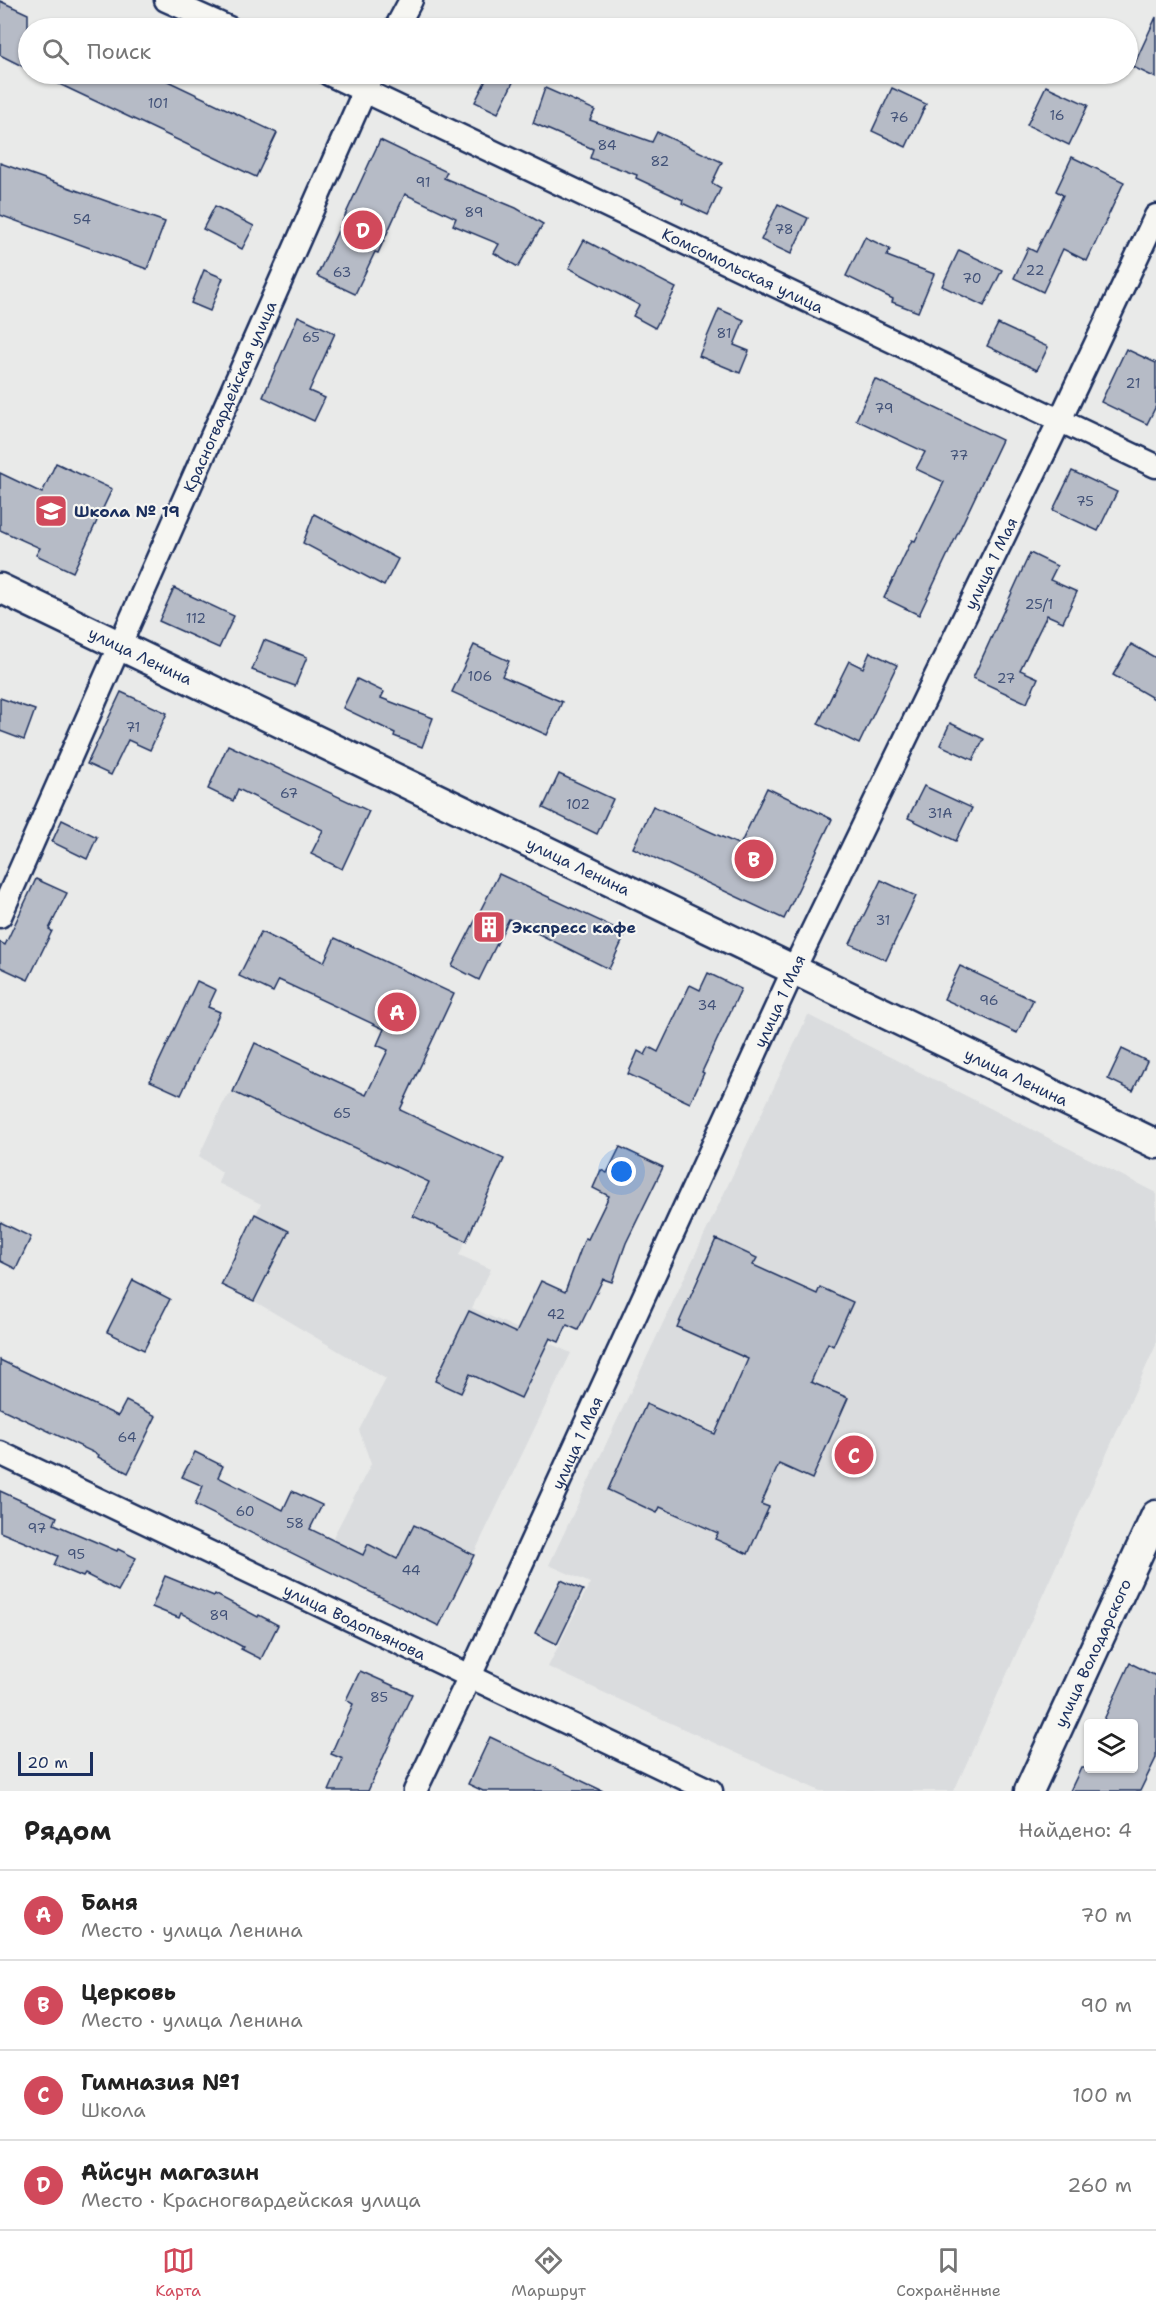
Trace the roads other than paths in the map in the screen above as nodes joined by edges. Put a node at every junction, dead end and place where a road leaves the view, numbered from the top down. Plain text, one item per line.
1 (166, 0) edge
2 (411, 0) edge
3 (206, 18) edge
4 (401, 18) edge
5 (367, 84) edge
6 (374, 84) edge
7 (1156, 216) edge
8 (1060, 420) junction
9 (1156, 466) edge
10 (0, 588) edge
11 (120, 645) junction
12 (0, 916) edge
13 (793, 971) junction
14 (1156, 1144) edge
15 (0, 1453) edge
16 (1156, 1515) edge
17 (470, 1676) junction
18 (415, 1791) edge
19 (711, 1791) edge
20 (1029, 1791) edge

1 - 3 street
2 - 4 street
5 - 11 street, Красногвардейская улица
6 - 8 street, Комсомольская улица
7 - 8 street, улица 1 Мая
8 - 9 street, Комсомольская улица
8 - 13 street, улица 1 Мая
10 - 11 street, улица Ленина
11 - 12 street, Красногвардейская улица
11 - 13 street, улица Ленина
13 - 14 street, улица Ленина
13 - 17 street, улица 1 Мая
15 - 17 street, улица Водопьянова
16 - 20 street, улица Володарского
17 - 18 street, улица 1 Мая
17 - 19 street, улица Водопьянова

